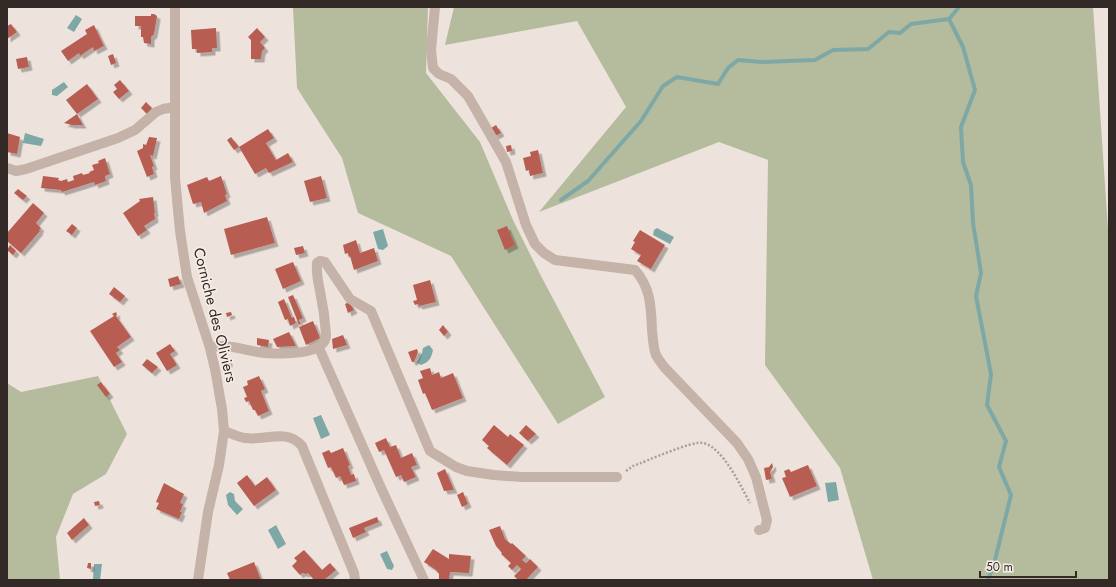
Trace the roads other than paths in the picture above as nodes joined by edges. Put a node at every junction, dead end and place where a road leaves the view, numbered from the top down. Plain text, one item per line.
1 (175, 7) edge
2 (435, 7) edge
3 (175, 107) junction
4 (7, 168) edge
5 (210, 348) junction
6 (319, 348) junction
7 (224, 431) junction
8 (617, 478) road end
9 (759, 530) dead end
10 (198, 580) edge
11 (355, 580) edge
12 (424, 580) edge

1 - 3 street, Corniche des Oliviers
2 - 9 street
3 - 4 street
3 - 5 street, Corniche des Oliviers
5 - 6 street
5 - 7 street, Corniche des Oliviers
6 - 8 street
6 - 12 street
7 - 10 street, Corniche des Oliviers
7 - 11 street

